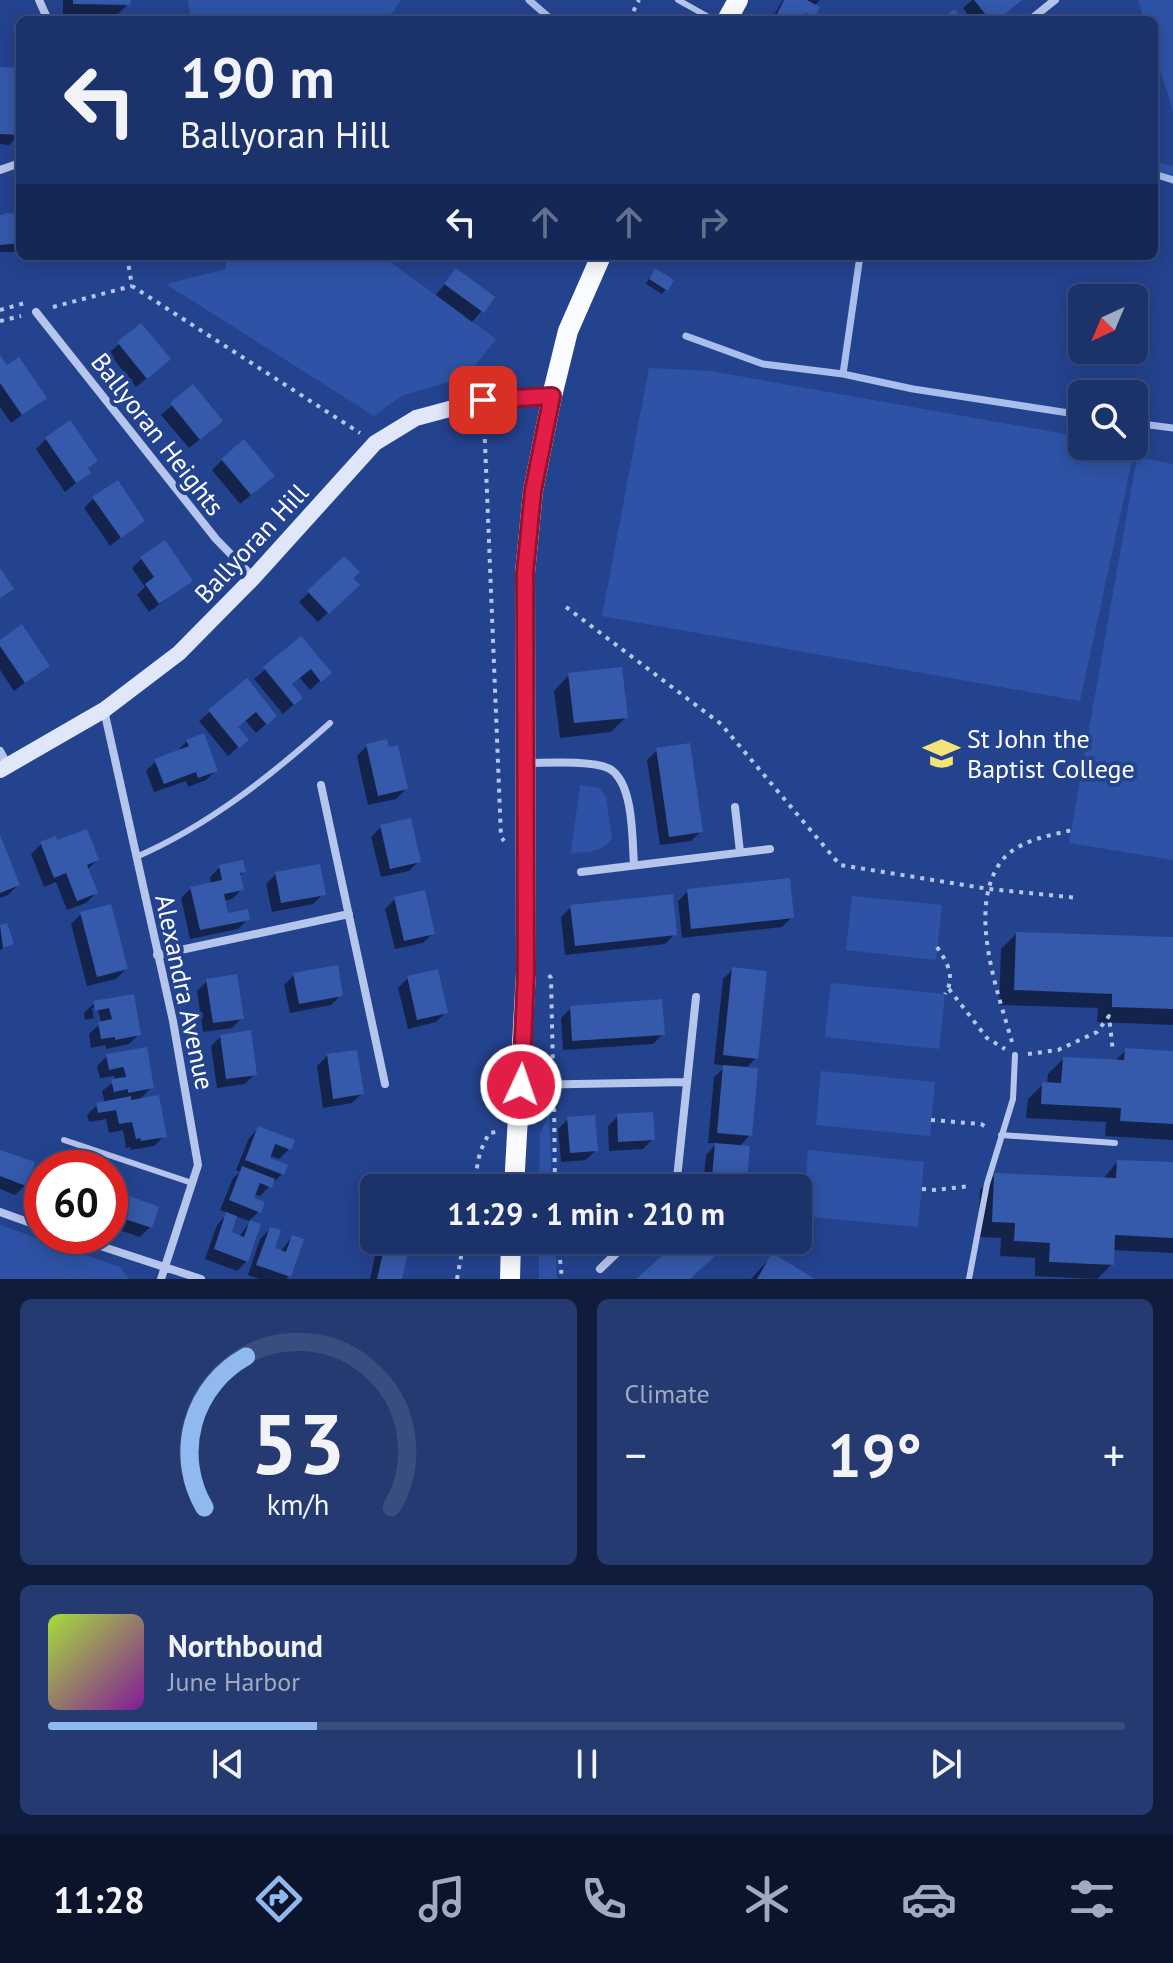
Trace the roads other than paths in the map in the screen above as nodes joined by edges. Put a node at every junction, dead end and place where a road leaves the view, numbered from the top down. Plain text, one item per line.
1 (678, 0) edge
2 (1055, 0) edge
3 (707, 16) edge
4 (1035, 16) edge
5 (599, 260) edge
6 (36, 312) road end
7 (552, 396) junction
8 (254, 577) junction
9 (104, 710) junction
10 (330, 723) dead end
11 (3, 762) edge
12 (527, 763) junction
13 (321, 785) dead end
14 (735, 807) dead end
15 (770, 849) dead end
16 (740, 852) junction
17 (136, 857) junction
18 (634, 865) junction
19 (581, 872) dead end
20 (349, 914) junction
21 (157, 955) junction
22 (696, 997) dead end
23 (1015, 1055) road end
24 (687, 1082) junction
25 (385, 1084) dead end
26 (521, 1085) junction
27 (1001, 1135) junction
28 (64, 1140) dead end
29 (1115, 1143) dead end
30 (515, 1174) edge
31 (677, 1174) edge
32 (192, 1183) junction
33 (0, 1212) edge
34 (24, 1221) edge
35 (123, 1254) edge
36 (510, 1254) edge
37 (615, 1254) edge
38 (164, 1268) junction
39 (600, 1269) dead end
40 (509, 1277) edge
41 (161, 1279) edge
42 (201, 1279) edge
43 (969, 1279) edge

1 - 3 lane
2 - 4 street
5 - 7 main road
6 - 8 street, Ballyoran Heights
7 - 8 street, Ballyoran Hill
7 - 12 main road
8 - 9 street, Ballyoran Hill
9 - 11 street, Ballyoran Hill
9 - 17 street, Alexandra Avenue
10 - 17 lane
12 - 18 street
12 - 26 main road
13 - 20 street
14 - 16 street
15 - 16 street
16 - 18 street
17 - 21 street, Alexandra Avenue
18 - 19 street
20 - 21 street
20 - 25 street
21 - 32 street, Alexandra Avenue
22 - 24 street
23 - 27 lane
24 - 26 street
24 - 31 street
26 - 30 main road
27 - 29 lane
27 - 43 lane
28 - 32 lane
32 - 38 street, Alexandra Avenue
33 - 34 street
35 - 38 street
36 - 40 main road
37 - 39 street
38 - 41 street, Alexandra Avenue
38 - 42 street

